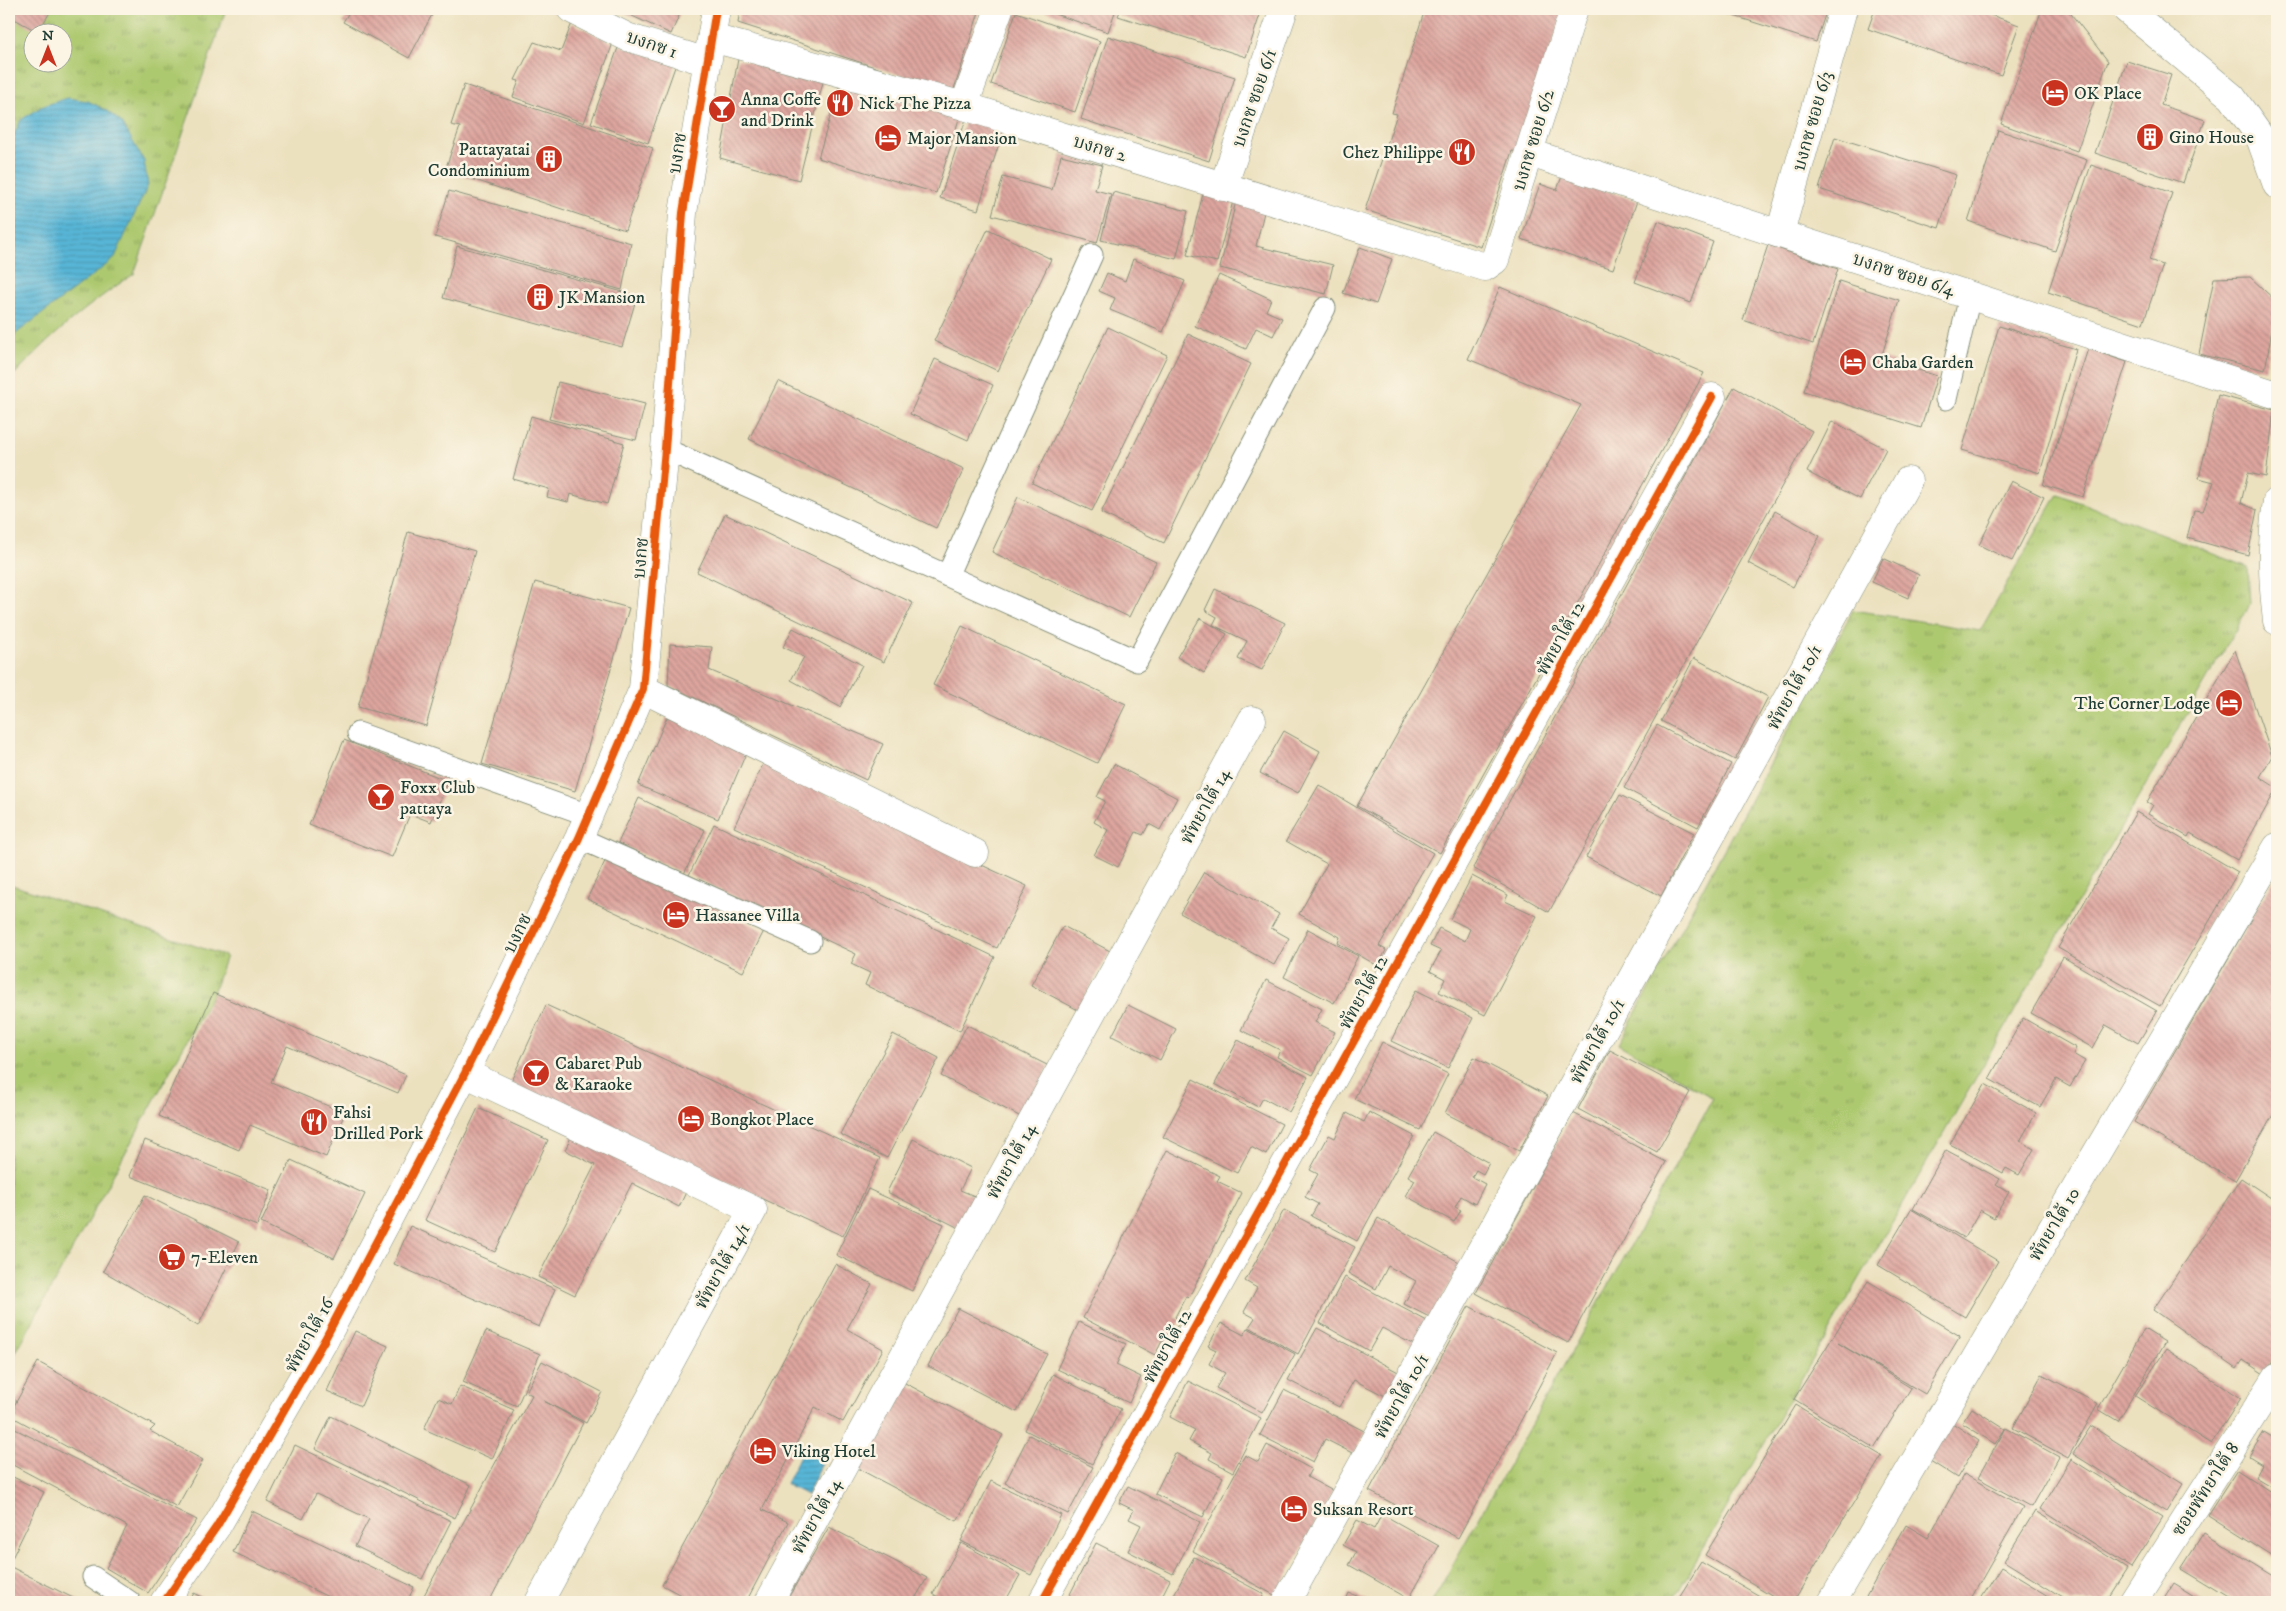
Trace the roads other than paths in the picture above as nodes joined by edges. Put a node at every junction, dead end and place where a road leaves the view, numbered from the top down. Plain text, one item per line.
1 (571, 9) edge
2 (716, 9) edge
3 (999, 9) edge
4 (1284, 9) edge
5 (1574, 9) edge
6 (1843, 9) edge
7 (2126, 9) edge
8 (710, 50) junction
9 (964, 106) junction
10 (1530, 154) junction
11 (2277, 185) edge
12 (1223, 187) junction
13 (1780, 233) junction
14 (1092, 255) dead end
15 (1485, 267) joint
16 (1970, 296) junction
17 (1325, 308) dead end
18 (2277, 395) edge
19 (1712, 397) dead end
20 (1946, 399) dead end
21 (665, 449) junction
22 (1908, 481) dead end
23 (2277, 501) edge
24 (947, 576) junction
25 (2277, 621) edge
26 (643, 689) junction
27 (1252, 720) dead end
28 (358, 733) dead end
29 (584, 827) junction
30 (2277, 847) edge
31 (975, 853) dead end
32 (810, 941) dead end
33 (465, 1073) junction
34 (2277, 1377) edge
35 (93, 1577) dead end
36 (130, 1602) edge
37 (164, 1602) edge
38 (539, 1602) edge
39 (769, 1602) edge
40 (1042, 1602) edge
41 (1286, 1602) edge
42 (1832, 1602) edge
43 (2133, 1602) edge

1 - 8 street, บงกช 1
2 - 8 street, บงกช
3 - 9 street
4 - 12 street, บงกช ซอย 6/1
5 - 10 street, บงกช ซอย 6/2
6 - 13 street, บงกช ซอย 6/3
7 - 11 street
8 - 9 street, บงกช 2
8 - 21 street, บงกช
9 - 12 street, บงกช 2
10 - 13 street, บงกช ซอย 6/4
10 - 15 street, บงกช ซอย 6/2
12 - 15 street, บงกช 2
13 - 16 street, บงกช ซอย 6/4
14 - 24 lane
16 - 18 street, บงกช ซอย 6/4
16 - 20 lane
17 - 24 lane
19 - 40 street, พัทยาใต้ 12
21 - 24 lane
21 - 26 street, บงกช
22 - 41 street, พัทยาใต้ 10/1
23 - 25 street
26 - 29 street, บงกช
26 - 31 street
27 - 39 street, พัทยาใต้ 14
28 - 29 lane
29 - 32 lane
29 - 33 street, บงกช
30 - 42 street, พัทยาใต้ 10
33 - 37 street, พัทยาใต้ 16
33 - 38 street, พัทยาใต้ 14/1
34 - 43 street, ซอยพัทยาใต้ 8
35 - 36 lane

